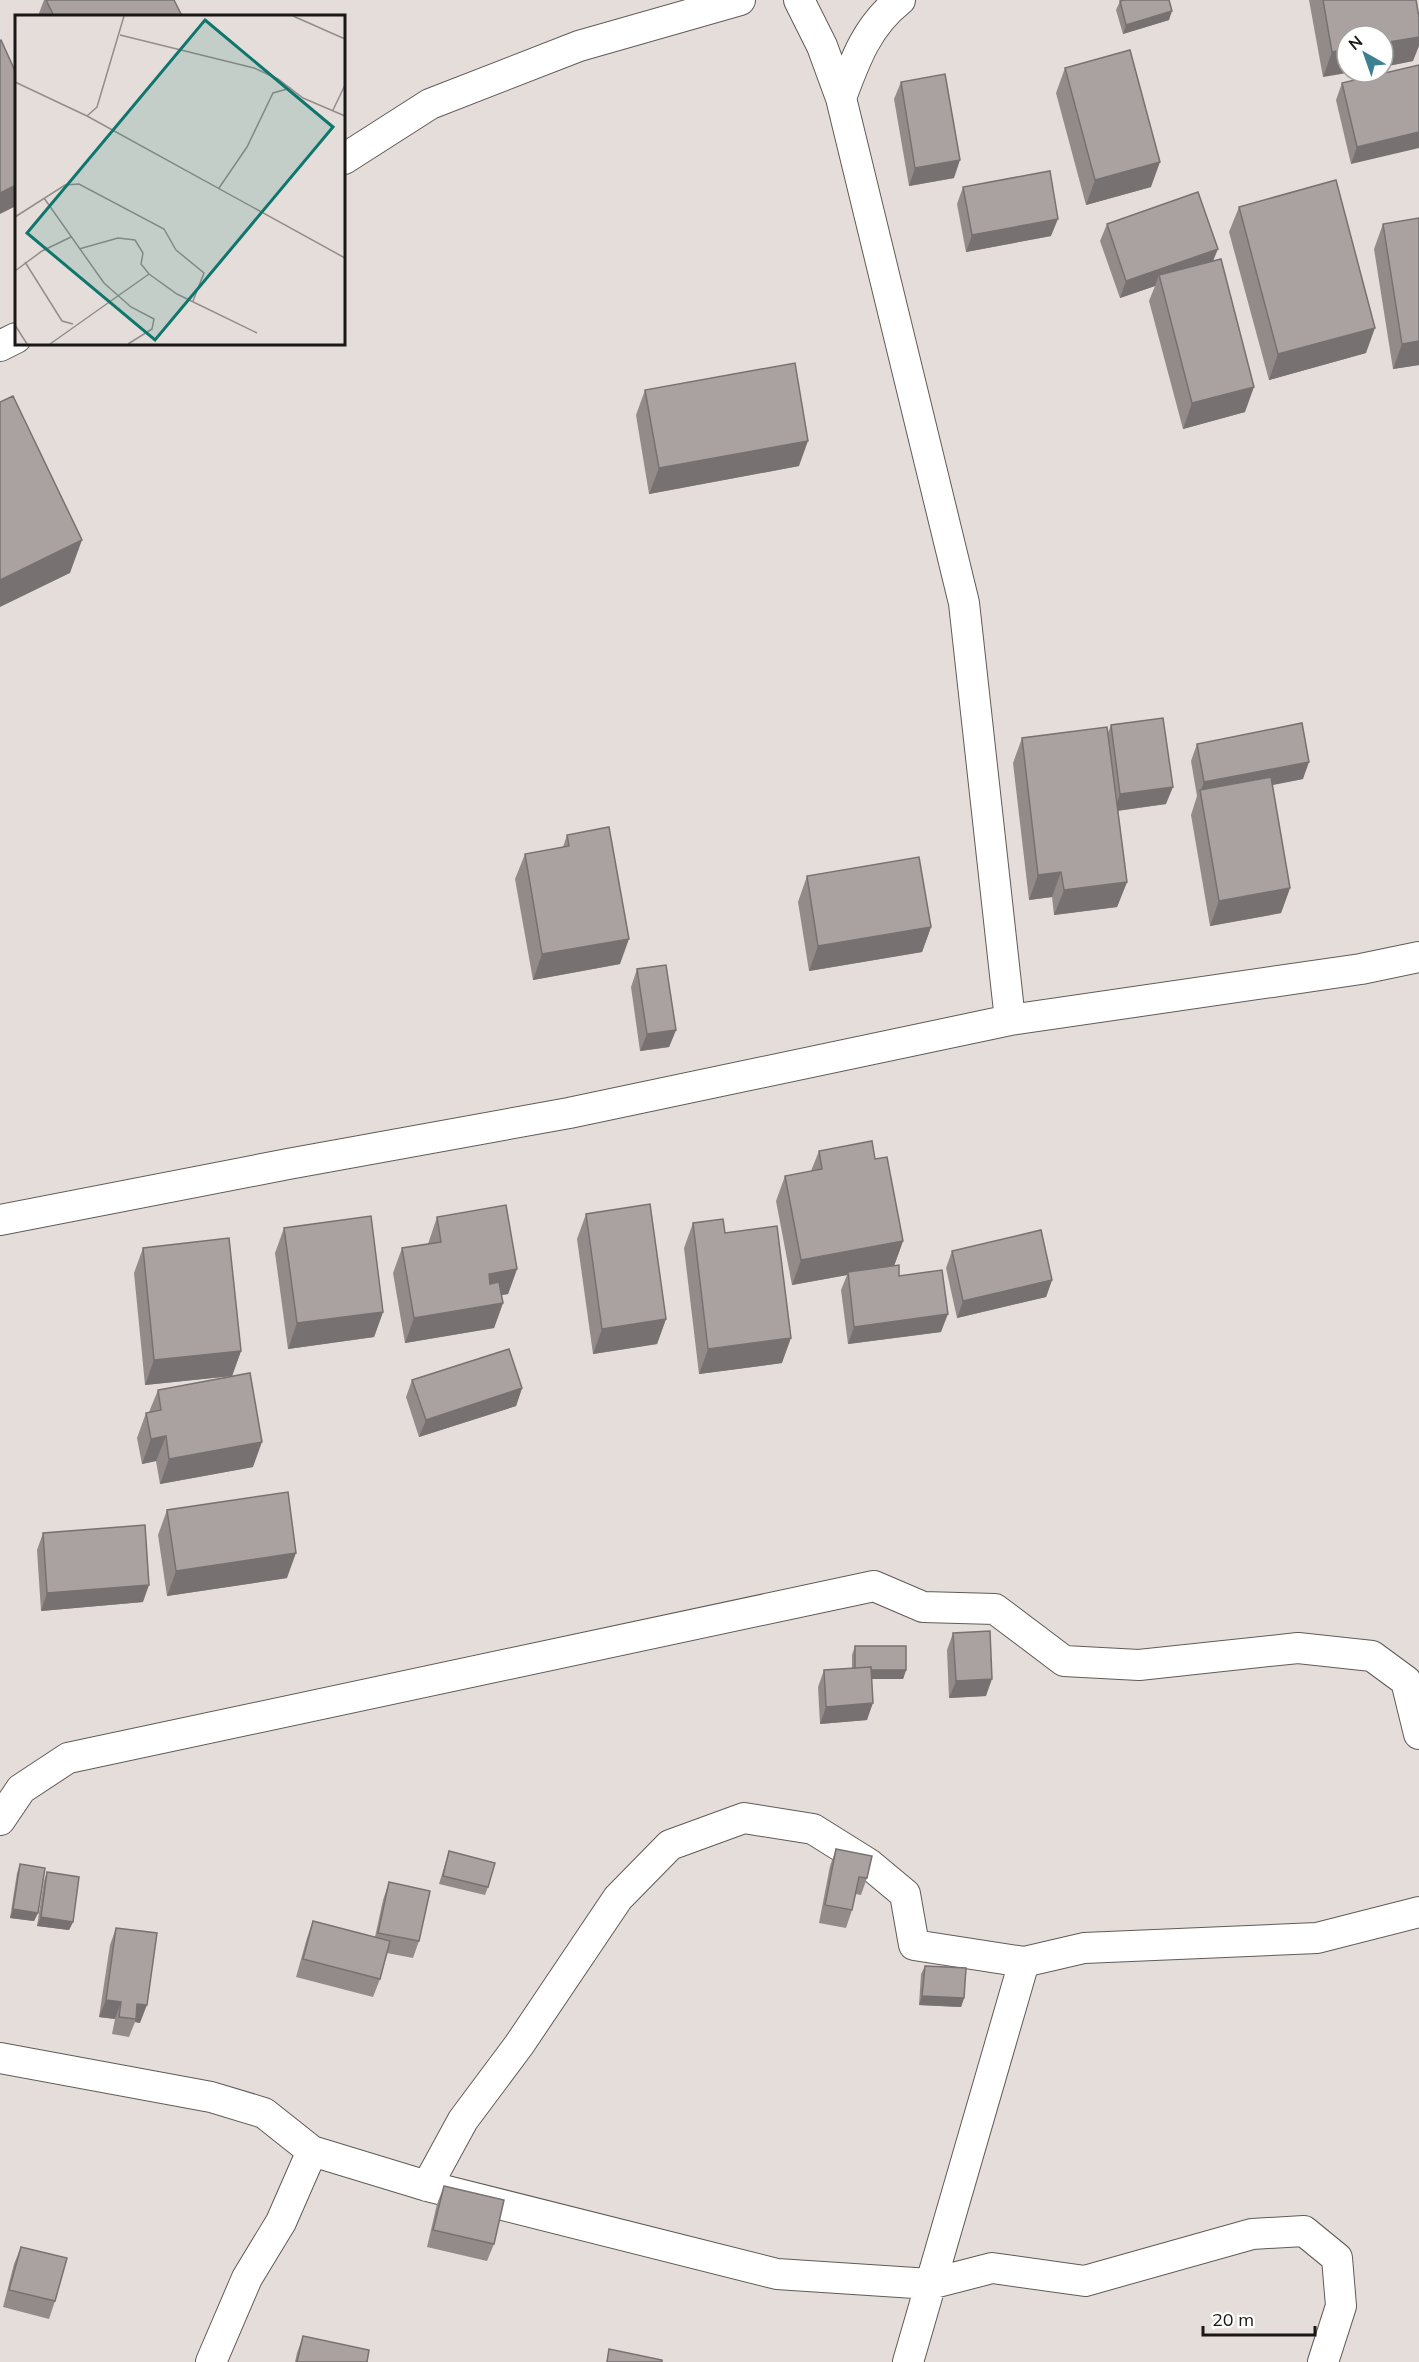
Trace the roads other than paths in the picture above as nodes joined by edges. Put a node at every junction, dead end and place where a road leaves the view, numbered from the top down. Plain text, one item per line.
1 (740, 0) edge
2 (800, 0) edge
3 (900, 0) edge
4 (841, 98) junction
5 (345, 158) edge
6 (15, 338) edge
7 (0, 346) edge
8 (1419, 957) edge
9 (1010, 1020) junction
10 (0, 1220) edge
11 (1419, 1734) edge
12 (0, 1820) edge
13 (1419, 1912) edge
14 (1024, 1962) junction
15 (0, 2058) edge
16 (312, 2151) junction
17 (427, 2186) junction
18 (930, 2284) junction
19 (211, 2362) edge
20 (908, 2362) edge
21 (1323, 2362) edge

1 - 5 street
2 - 4 street
3 - 4 street
4 - 9 street
6 - 7 street
8 - 9 street
9 - 10 street
11 - 12 street
13 - 14 street
14 - 17 street
14 - 18 street
15 - 16 street
16 - 17 street
16 - 19 street
17 - 18 street
18 - 20 street
18 - 21 street

